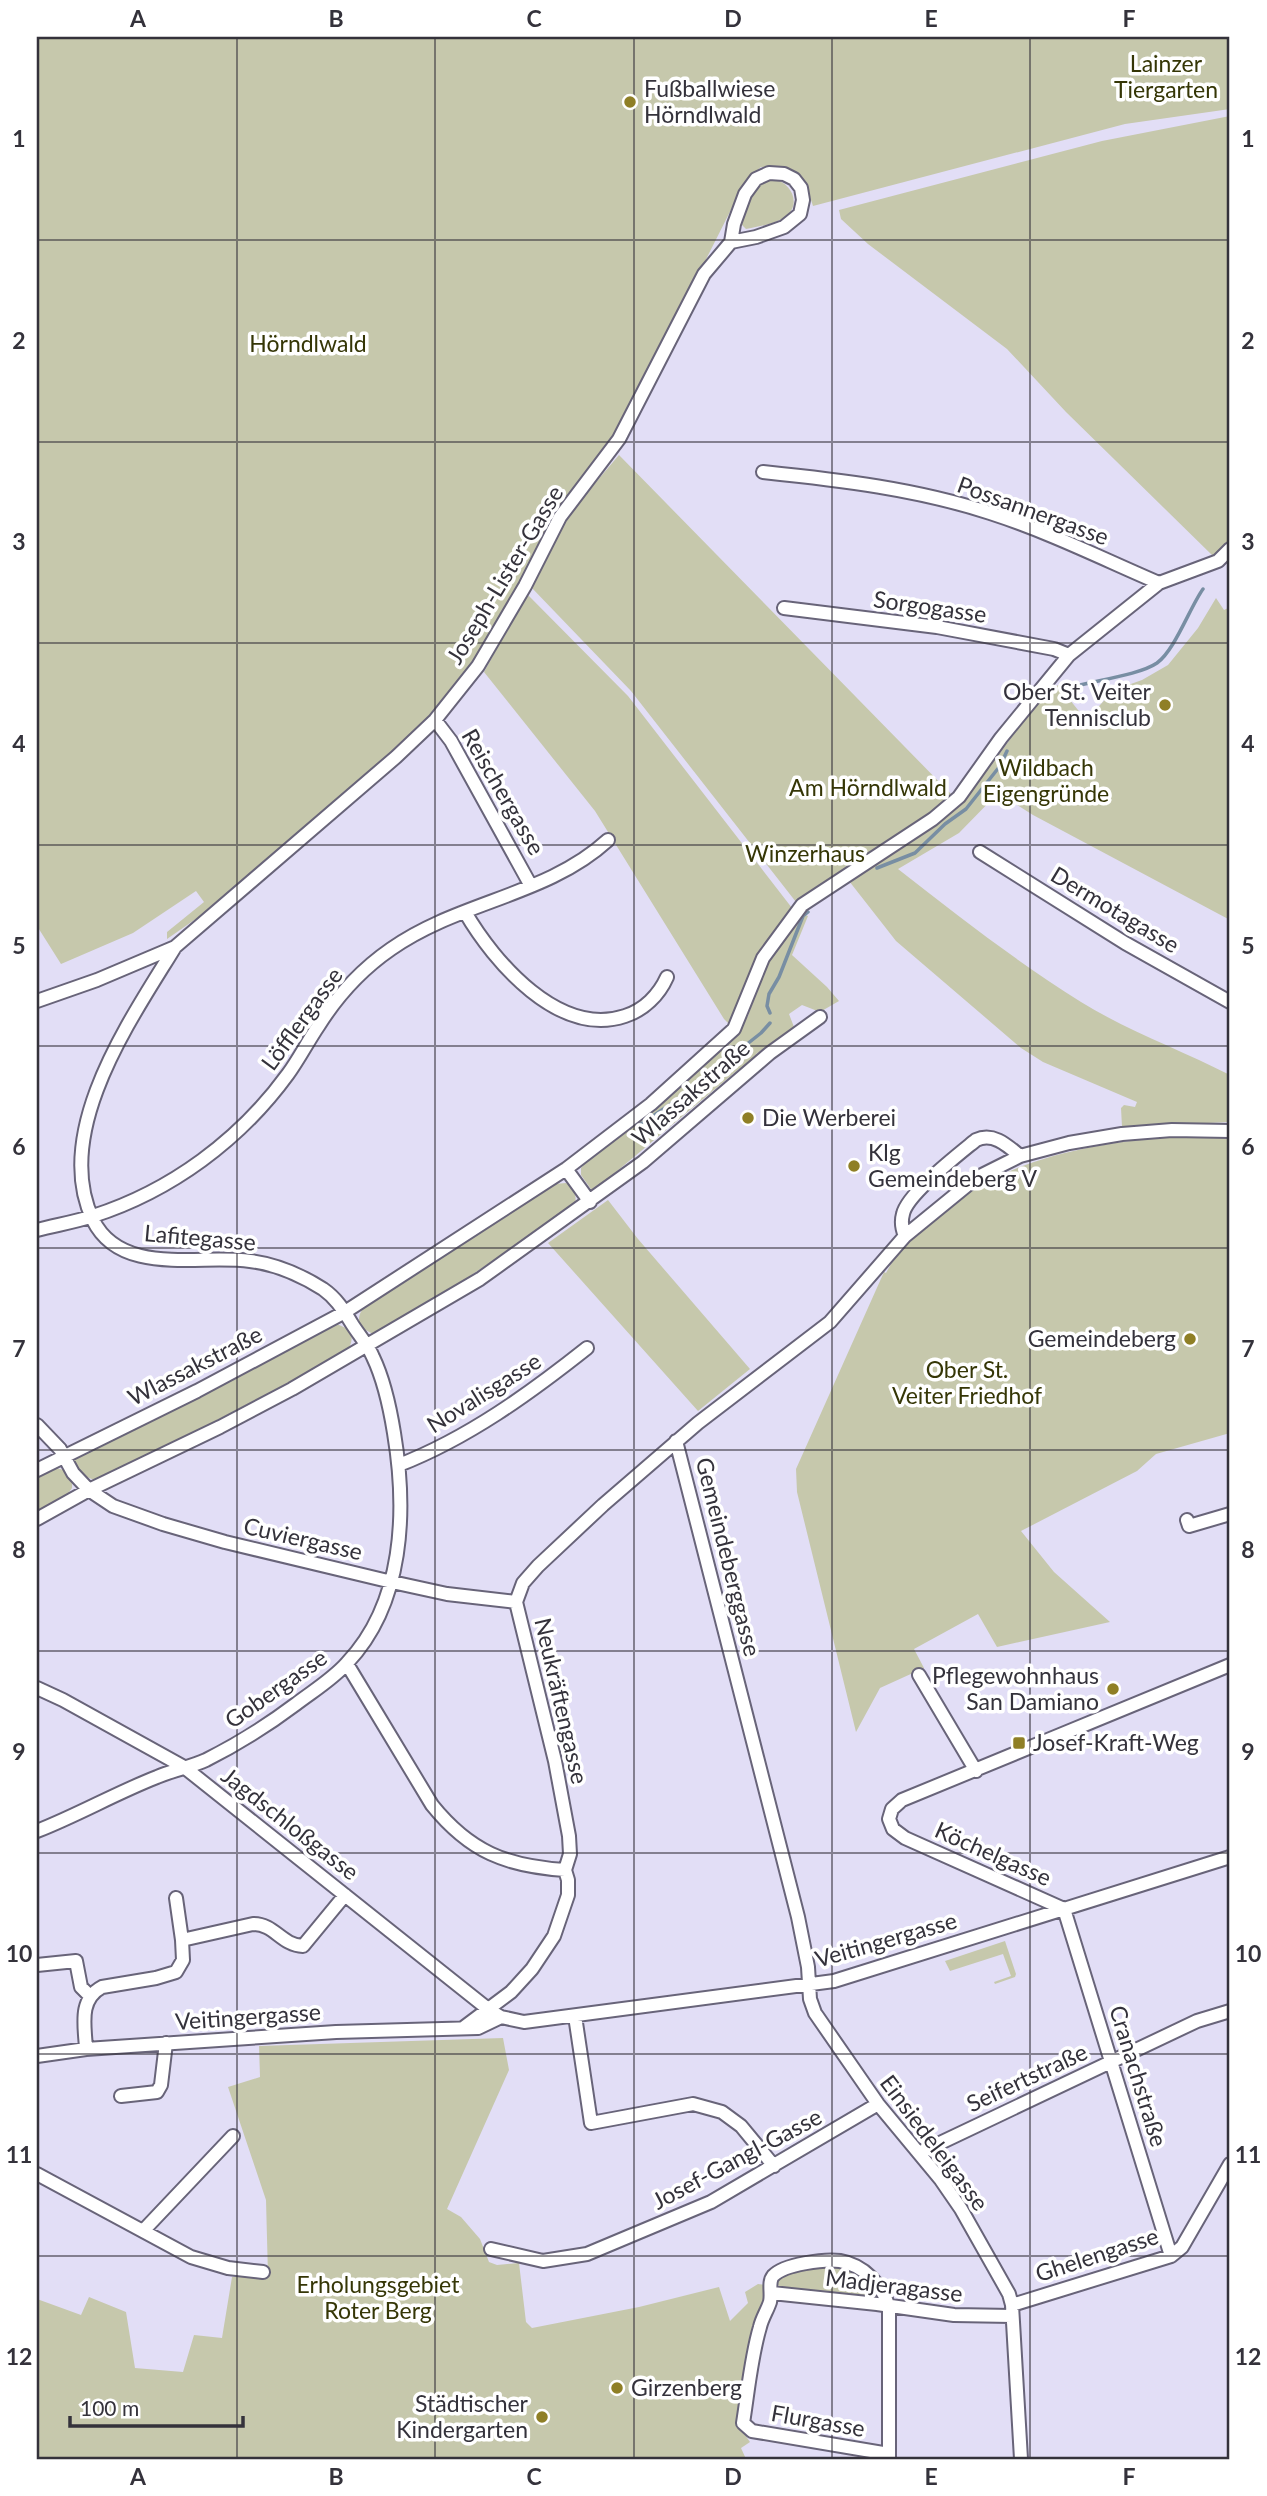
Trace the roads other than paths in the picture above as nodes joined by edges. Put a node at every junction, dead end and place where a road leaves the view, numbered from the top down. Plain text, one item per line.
1 (731, 242) junction
2 (763, 472) dead end
3 (1230, 549) edge
4 (1159, 583) junction
5 (784, 608) dead end
6 (1069, 654) junction
7 (435, 720) junction
8 (608, 840) dead end
9 (980, 852) dead end
10 (531, 886) junction
11 (465, 912) junction
12 (174, 947) junction
13 (667, 977) dead end
14 (37, 1001) edge
15 (1230, 1002) edge
16 (820, 1017) dead end
17 (1230, 1131) edge
18 (1020, 1156) junction
19 (566, 1169) junction
20 (590, 1202) junction
21 (91, 1217) junction
22 (37, 1230) edge
23 (905, 1236) junction
24 (345, 1312) junction
25 (367, 1346) junction
26 (587, 1348) dead end
27 (37, 1425) edge
28 (676, 1441) junction
29 (64, 1456) junction
30 (399, 1465) junction
31 (37, 1471) edge
32 (89, 1490) junction
33 (1230, 1514) edge
34 (37, 1519) edge
35 (1187, 1520) dead end
36 (392, 1582) junction
37 (516, 1602) junction
38 (347, 1664) junction
39 (1230, 1665) edge
40 (919, 1675) dead end
41 (37, 1688) edge
42 (184, 1767) junction
43 (976, 1770) junction
44 (37, 1831) edge
45 (1230, 1857) edge
46 (565, 1870) junction
47 (345, 1895) junction
48 (176, 1898) dead end
49 (1064, 1909) junction
50 (182, 1940) junction
51 (37, 1965) edge
52 (808, 1984) junction
53 (90, 1996) junction
54 (488, 2009) junction
55 (1230, 2011) edge
56 (575, 2016) junction
57 (501, 2017) junction
58 (463, 2028) junction
59 (166, 2043) junction
60 (86, 2049) junction
61 (37, 2056) edge
62 (1113, 2060) junction
63 (121, 2096) dead end
64 (878, 2105) junction
65 (233, 2136) dead end
66 (919, 2153) junction
67 (1230, 2164) edge
68 (774, 2166) junction
69 (37, 2174) edge
70 (143, 2231) junction
71 (491, 2249) dead end
72 (1171, 2256) junction
73 (262, 2272) dead end
74 (772, 2293) junction
75 (889, 2307) junction
76 (1012, 2310) junction
77 (889, 2457) edge
78 (1021, 2459) edge

1 - 1 street, Joseph-Lister-Gasse
1 - 7 street, Joseph-Lister-Gasse
2 - 4 street, Possannergasse
3 - 4 street
4 - 6 street
5 - 6 street, Sorgogasse
6 - 19 street, Wlassakstraße
7 - 10 street, Reischergasse
7 - 12 street, Joseph-Lister-Gasse
8 - 10 street, Löfflergasse
9 - 15 street, Dermotagasse
10 - 11 street, Löfflergasse
11 - 13 street
11 - 21 street, Löfflergasse
12 - 14 street, Joseph-Lister-Gasse
12 - 21 street
16 - 20 street, Wlassakstraße
17 - 18 street, Gemeindeberggasse
18 - 23 street, Gemeindeberggasse
18 - 23 street
19 - 20 street
19 - 24 street, Wlassakstraße
20 - 25 street, Wlassakstraße
21 - 22 street, Löfflergasse
21 - 24 street, Lafitegasse
23 - 28 street, Gemeindeberggasse
24 - 25 street
24 - 29 street, Wlassakstraße
25 - 30 street, Gobergasse
25 - 32 street, Wlassakstraße
26 - 30 street, Novalisgasse
27 - 29 street
28 - 37 street, Neukräftengasse
28 - 52 street, Gemeindeberggasse
29 - 31 street, Wlassakstraße
29 - 32 street
30 - 36 street, Gobergasse
32 - 34 street, Wlassakstraße
32 - 36 street, Cuviergasse
33 - 35 street
36 - 37 street, Cuviergasse
36 - 38 street, Gobergasse
37 - 46 street, Neukräftengasse
38 - 42 street, Gobergasse
38 - 46 street
39 - 43 street
40 - 43 street
41 - 42 street, Jagdschloßgasse
42 - 44 street, Gobergasse
42 - 47 street, Jagdschloßgasse
43 - 49 street, Köchelgasse
45 - 49 street, Veitingergasse
46 - 54 street, Neukräftengasse
47 - 50 street
47 - 54 street, Jagdschloßgasse
48 - 50 street
49 - 52 street, Veitingergasse
49 - 62 street, Cranachstraße
50 - 53 street
51 - 53 street
52 - 56 street, Veitingergasse
52 - 64 street, Einsiedeleigasse
53 - 60 street
54 - 57 street, Jagdschloßgasse
54 - 58 street
55 - 62 street, Seifertstraße
56 - 57 street, Veitingergasse
56 - 68 street
57 - 58 street, Veitingergasse
58 - 59 street, Veitingergasse
59 - 60 street, Veitingergasse
59 - 63 street
60 - 61 street, Veitingergasse
62 - 66 street, Seifertstraße
62 - 72 street, Cranachstraße
64 - 66 street, Einsiedeleigasse
64 - 68 street, Josef-Gangl-Gasse
65 - 70 street
66 - 76 street, Einsiedeleigasse
67 - 72 street, Ghelengasse
68 - 71 street, Josef-Gangl-Gasse
69 - 70 street
70 - 73 street
72 - 76 street, Ghelengasse
74 - 75 street, Madjeragasse
74 - 75 street
74 - 77 street, Flurgasse
75 - 76 street, Madjeragasse
75 - 77 street
76 - 78 street, Einsiedeleigasse

